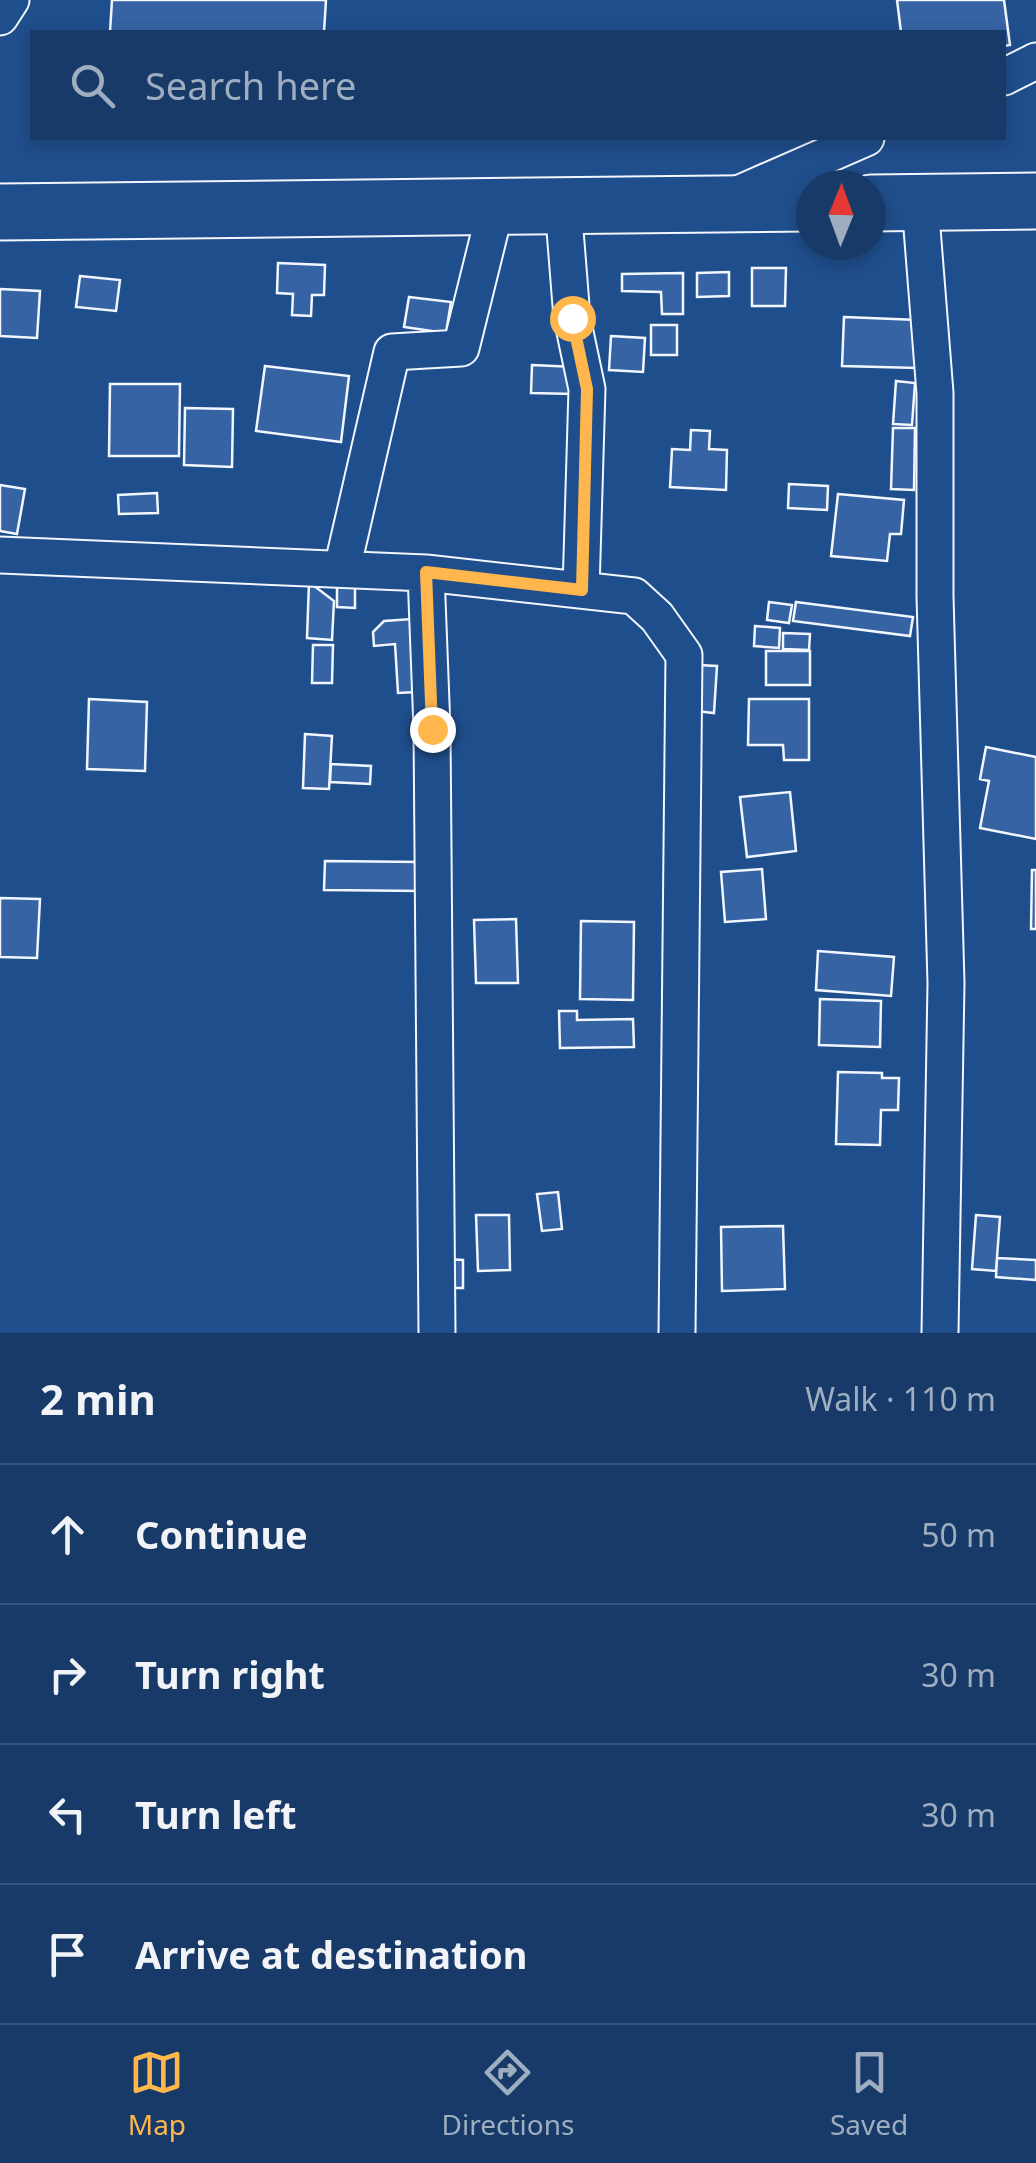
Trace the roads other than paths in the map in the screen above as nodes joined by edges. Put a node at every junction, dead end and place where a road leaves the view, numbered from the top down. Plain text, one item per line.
1 (11, 0) edge
2 (0, 17) edge
3 (1036, 61) edge
4 (1006, 76) edge
5 (861, 140) edge
6 (1036, 201) edge
7 (719, 202) junction
8 (796, 203) edge
9 (896, 203) edge
10 (563, 205) junction
11 (496, 207) junction
12 (0, 212) edge
13 (0, 555) edge
14 (342, 569) junction
15 (426, 572) junction
16 (582, 590) junction
17 (437, 1333) edge
18 (677, 1333) edge
19 (940, 1333) edge

1 - 2 street
3 - 4 street
5 - 7 street
6 - 9 main road
7 - 8 main road
7 - 10 main road
9 - 19 street
10 - 11 main road
10 - 16 street
11 - 12 main road
11 - 14 street
13 - 14 street
14 - 15 street
15 - 16 street
15 - 17 street
16 - 18 street

